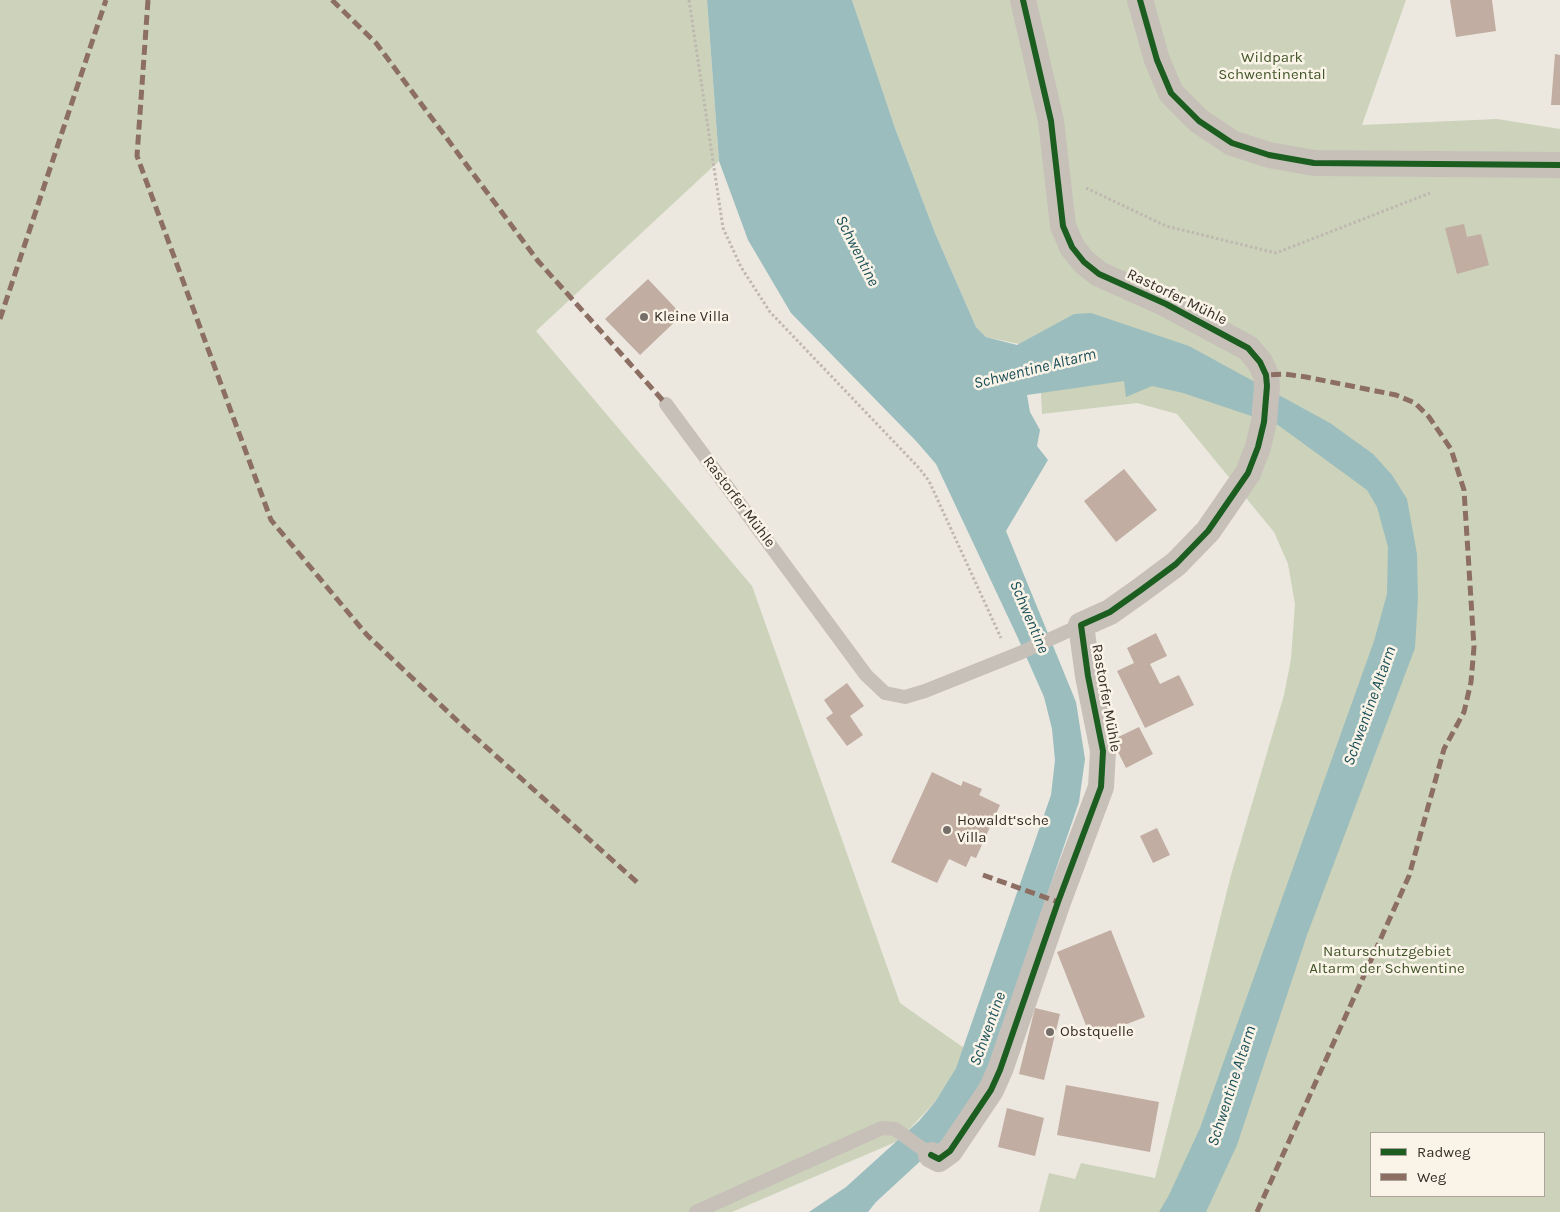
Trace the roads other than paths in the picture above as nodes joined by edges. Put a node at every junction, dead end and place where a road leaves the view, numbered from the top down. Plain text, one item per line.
1 (1023, 0) edge
2 (1140, 0) edge
3 (1558, 165) edge
4 (666, 404) dead end
5 (1081, 625) junction
6 (931, 1155) joint
7 (696, 1212) edge

1 - 5 street, Rastorfer Mühle
2 - 3 street
4 - 5 lane, Rastorfer Mühle
5 - 6 street, Rastorfer Mühle
6 - 7 lane

